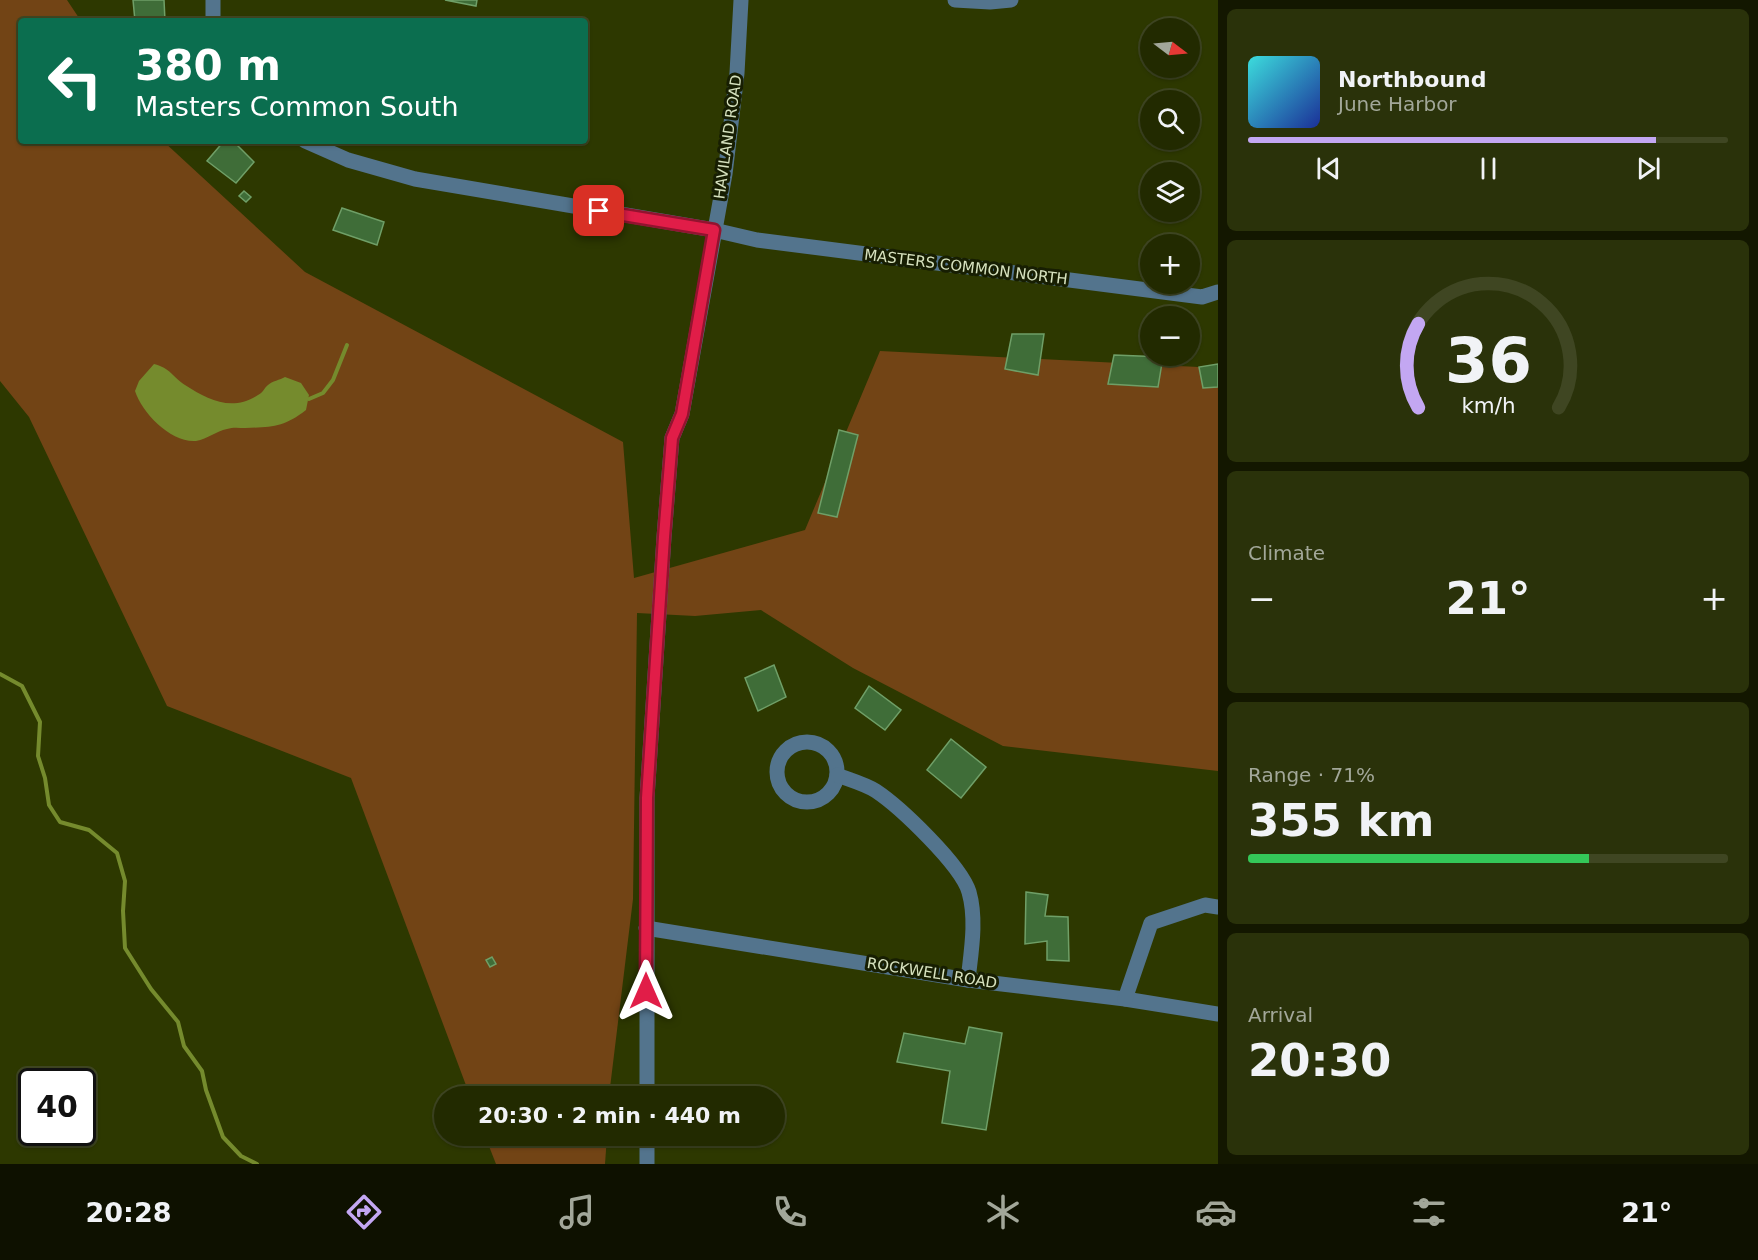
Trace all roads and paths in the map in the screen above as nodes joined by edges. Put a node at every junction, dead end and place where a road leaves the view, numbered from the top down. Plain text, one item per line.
1 (213, 0) edge
2 (741, 0) edge
3 (955, 0) edge
4 (1011, 0) edge
5 (213, 18) edge
6 (312, 144) edge
7 (714, 230) junction
8 (1218, 292) edge
9 (837, 775) junction
10 (1218, 907) edge
11 (646, 928) junction
12 (969, 980) junction
13 (1125, 999) junction
14 (1218, 1014) edge
15 (647, 1086) edge
16 (647, 1146) edge
17 (647, 1164) edge

1 - 5 street
2 - 7 street, HAVILAND ROAD
3 - 4 street
6 - 7 street, MASTERS COMMON NORTH
7 - 8 street, MASTERS COMMON NORTH
7 - 11 street, HAVILAND ROAD
9 - 9 street
9 - 12 street
10 - 13 street
11 - 12 street, ROCKWELL ROAD
11 - 15 street, HAVILAND ROAD
12 - 13 street, ROCKWELL ROAD
13 - 14 street, ROCKWELL ROAD
16 - 17 street

